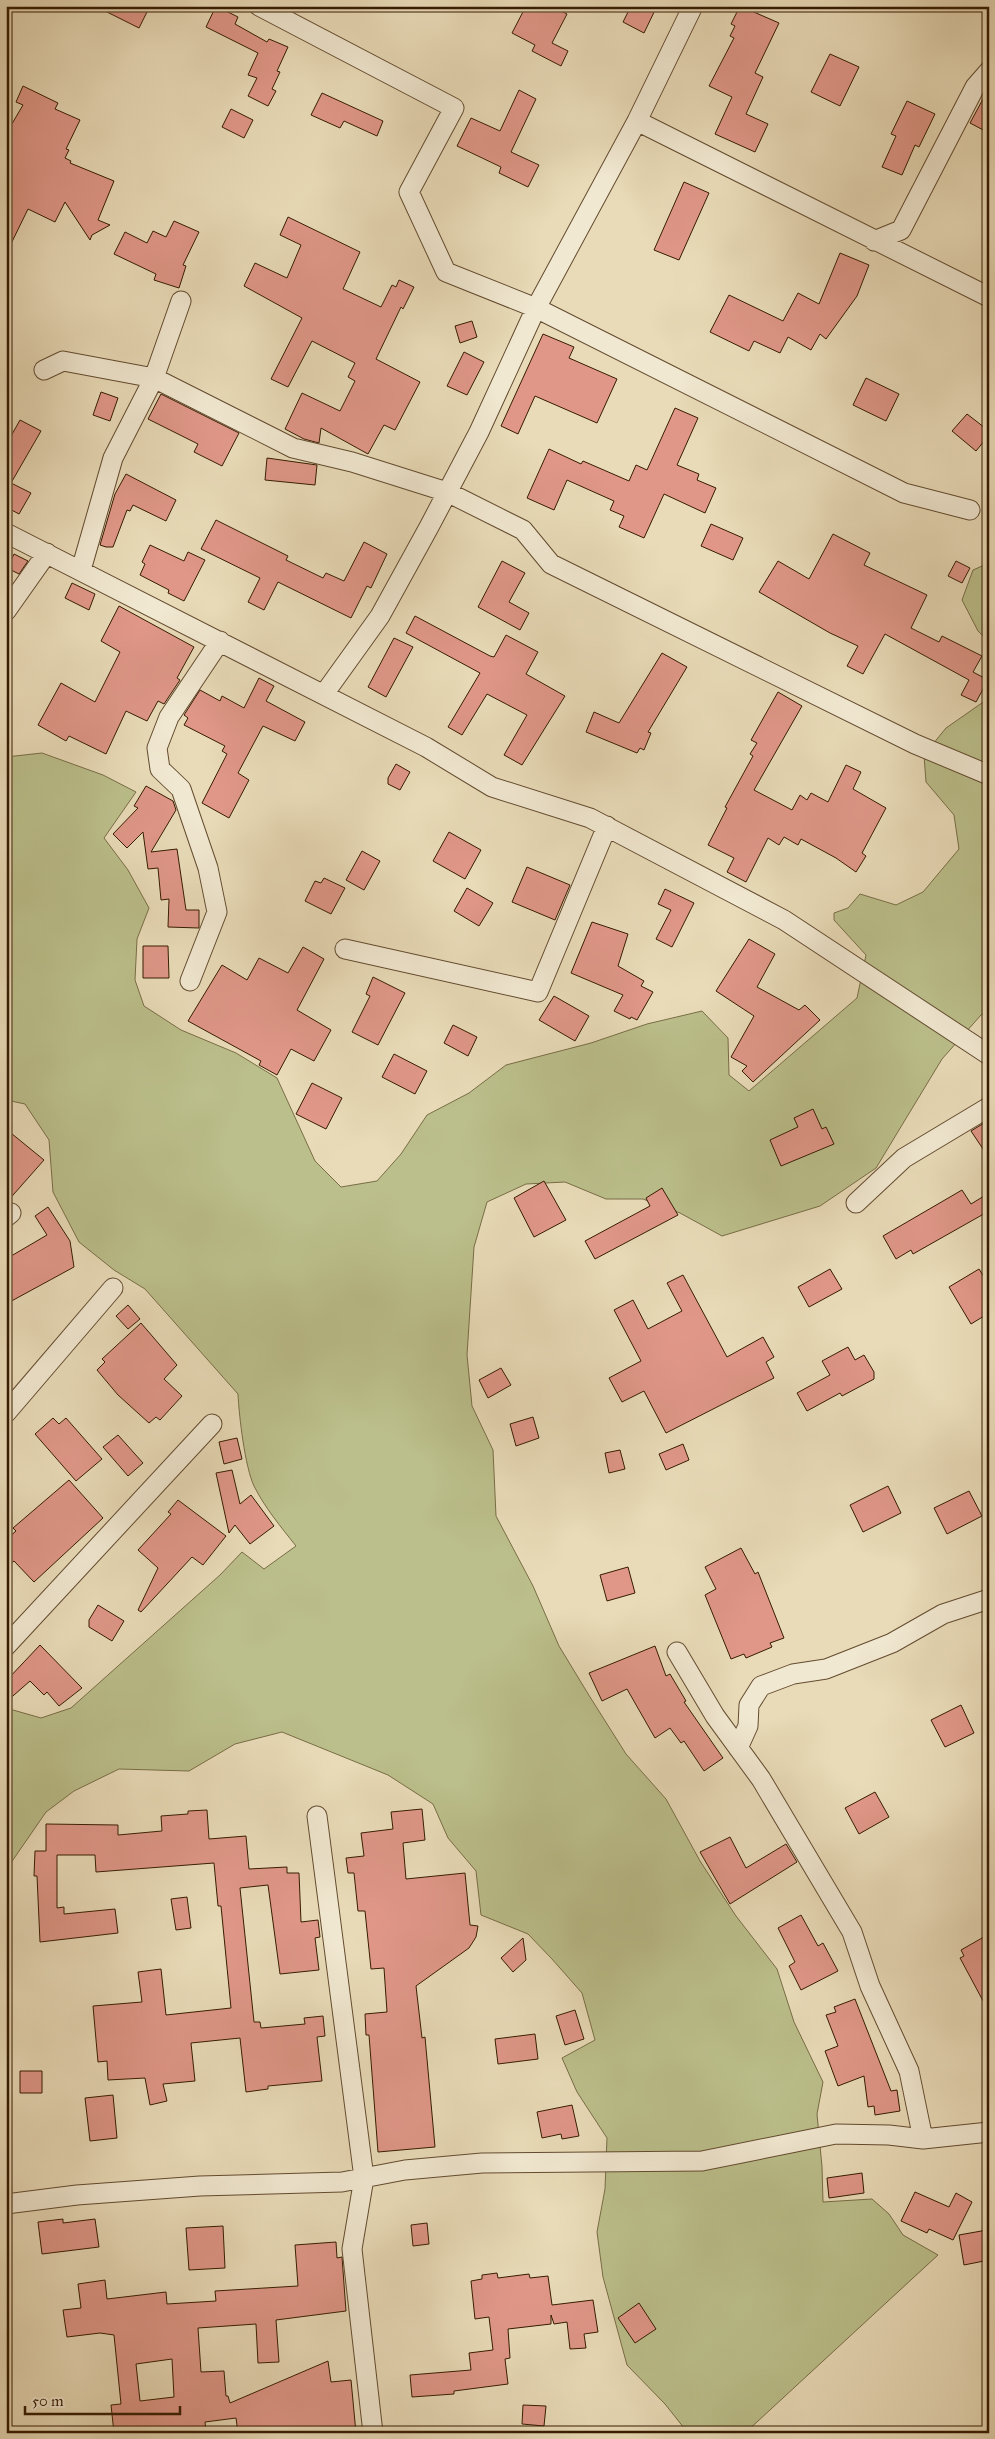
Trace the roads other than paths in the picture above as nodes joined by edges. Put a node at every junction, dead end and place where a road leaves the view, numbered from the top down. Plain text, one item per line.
1 (260, 6) edge
2 (693, 6) edge
3 (989, 71) edge
4 (637, 121) junction
5 (874, 241) junction
6 (989, 297) edge
7 (181, 301) dead end
8 (536, 308) junction
9 (44, 370) dead end
10 (154, 378) junction
11 (447, 492) junction
12 (970, 510) dead end
13 (6, 533) edge
14 (47, 553) junction
15 (81, 570) junction
16 (6, 611) edge
17 (220, 641) junction
18 (324, 694) junction
19 (989, 775) edge
20 (607, 826) junction
21 (346, 949) dead end
22 (190, 982) dead end
23 (989, 1055) edge
24 (989, 1107) edge
25 (856, 1202) dead end
26 (113, 1288) dead end
27 (6, 1413) edge
28 (212, 1424) dead end
29 (989, 1598) edge
30 (6, 1646) edge
31 (677, 1652) dead end
32 (738, 1748) junction
33 (317, 1816) dead end
34 (989, 2132) edge
35 (923, 2139) junction
36 (364, 2178) junction
37 (6, 2204) edge
38 (373, 2433) edge

1 - 8 street
2 - 4 street
3 - 5 street
4 - 5 street
4 - 8 street
5 - 6 street
7 - 10 street
8 - 11 street
8 - 12 street
9 - 10 street
10 - 11 street
10 - 15 street
11 - 18 street
11 - 19 street
13 - 14 street
14 - 15 street
14 - 16 street
15 - 17 street
17 - 18 street
17 - 22 street
18 - 20 street
20 - 21 street
20 - 23 street
24 - 25 street
26 - 27 street
28 - 30 street
29 - 32 street
31 - 32 street
32 - 35 street
33 - 36 street
34 - 35 street
35 - 36 street
36 - 37 street
36 - 38 street

